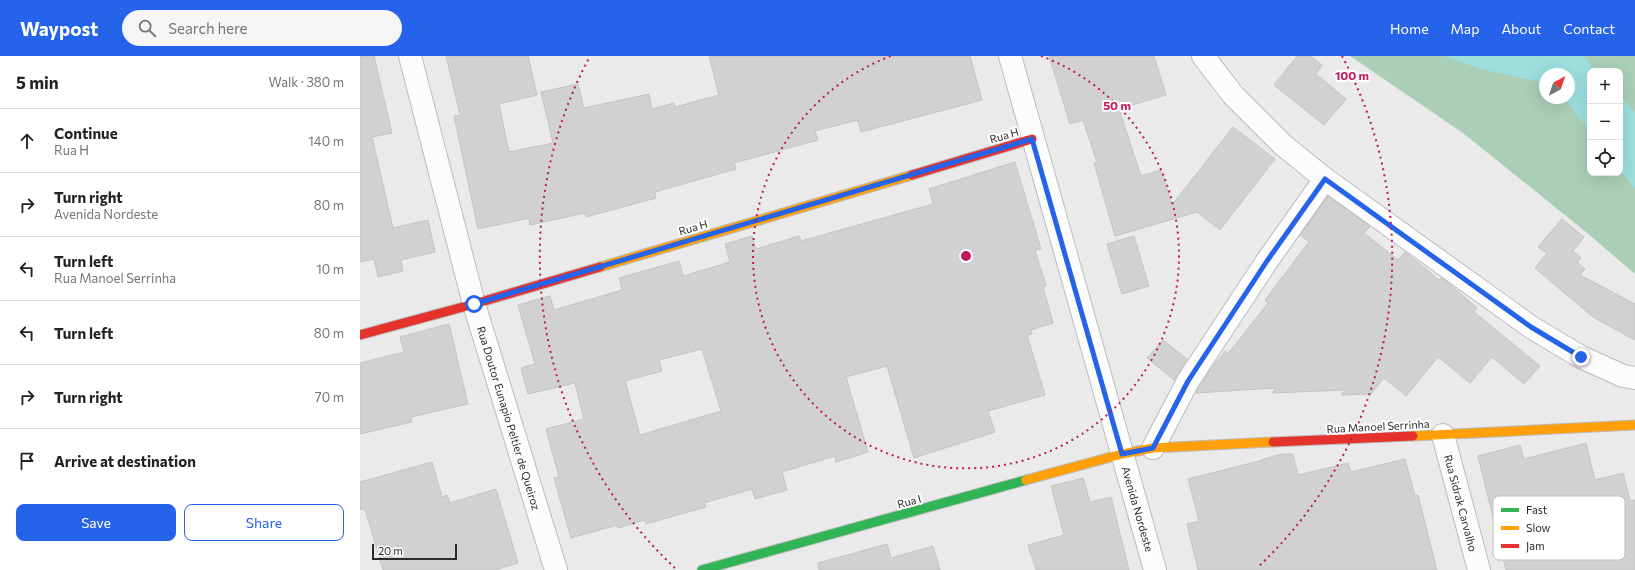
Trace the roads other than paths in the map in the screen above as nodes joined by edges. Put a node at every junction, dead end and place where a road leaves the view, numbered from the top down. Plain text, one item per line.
1 (410, 56) edge
2 (1010, 56) edge
3 (1202, 56) edge
4 (1032, 139) junction
5 (1325, 179) junction
6 (474, 304) junction
7 (360, 336) edge
8 (1635, 378) edge
9 (1635, 425) edge
10 (1443, 435) junction
11 (1153, 448) junction
12 (1122, 454) junction
13 (556, 570) edge
14 (702, 570) edge
15 (1154, 570) edge
16 (1479, 570) edge

1 - 6 street, Rua Doutor Eunapio Peltier de Queiroz
2 - 4 street, Avenida Nordeste
3 - 5 street
4 - 6 street, Rua H
4 - 12 street, Avenida Nordeste
5 - 8 street
5 - 11 street
6 - 7 street, Rua H
6 - 13 street, Rua Doutor Eunapio Peltier de Queiroz
9 - 10 street, Rua Manoel Serrinha
10 - 11 street, Rua Manoel Serrinha
10 - 16 street, Rua Sidrak Carvalho
11 - 12 street, Rua Manoel Serrinha
12 - 14 street, Rua I
12 - 15 street, Avenida Nordeste

